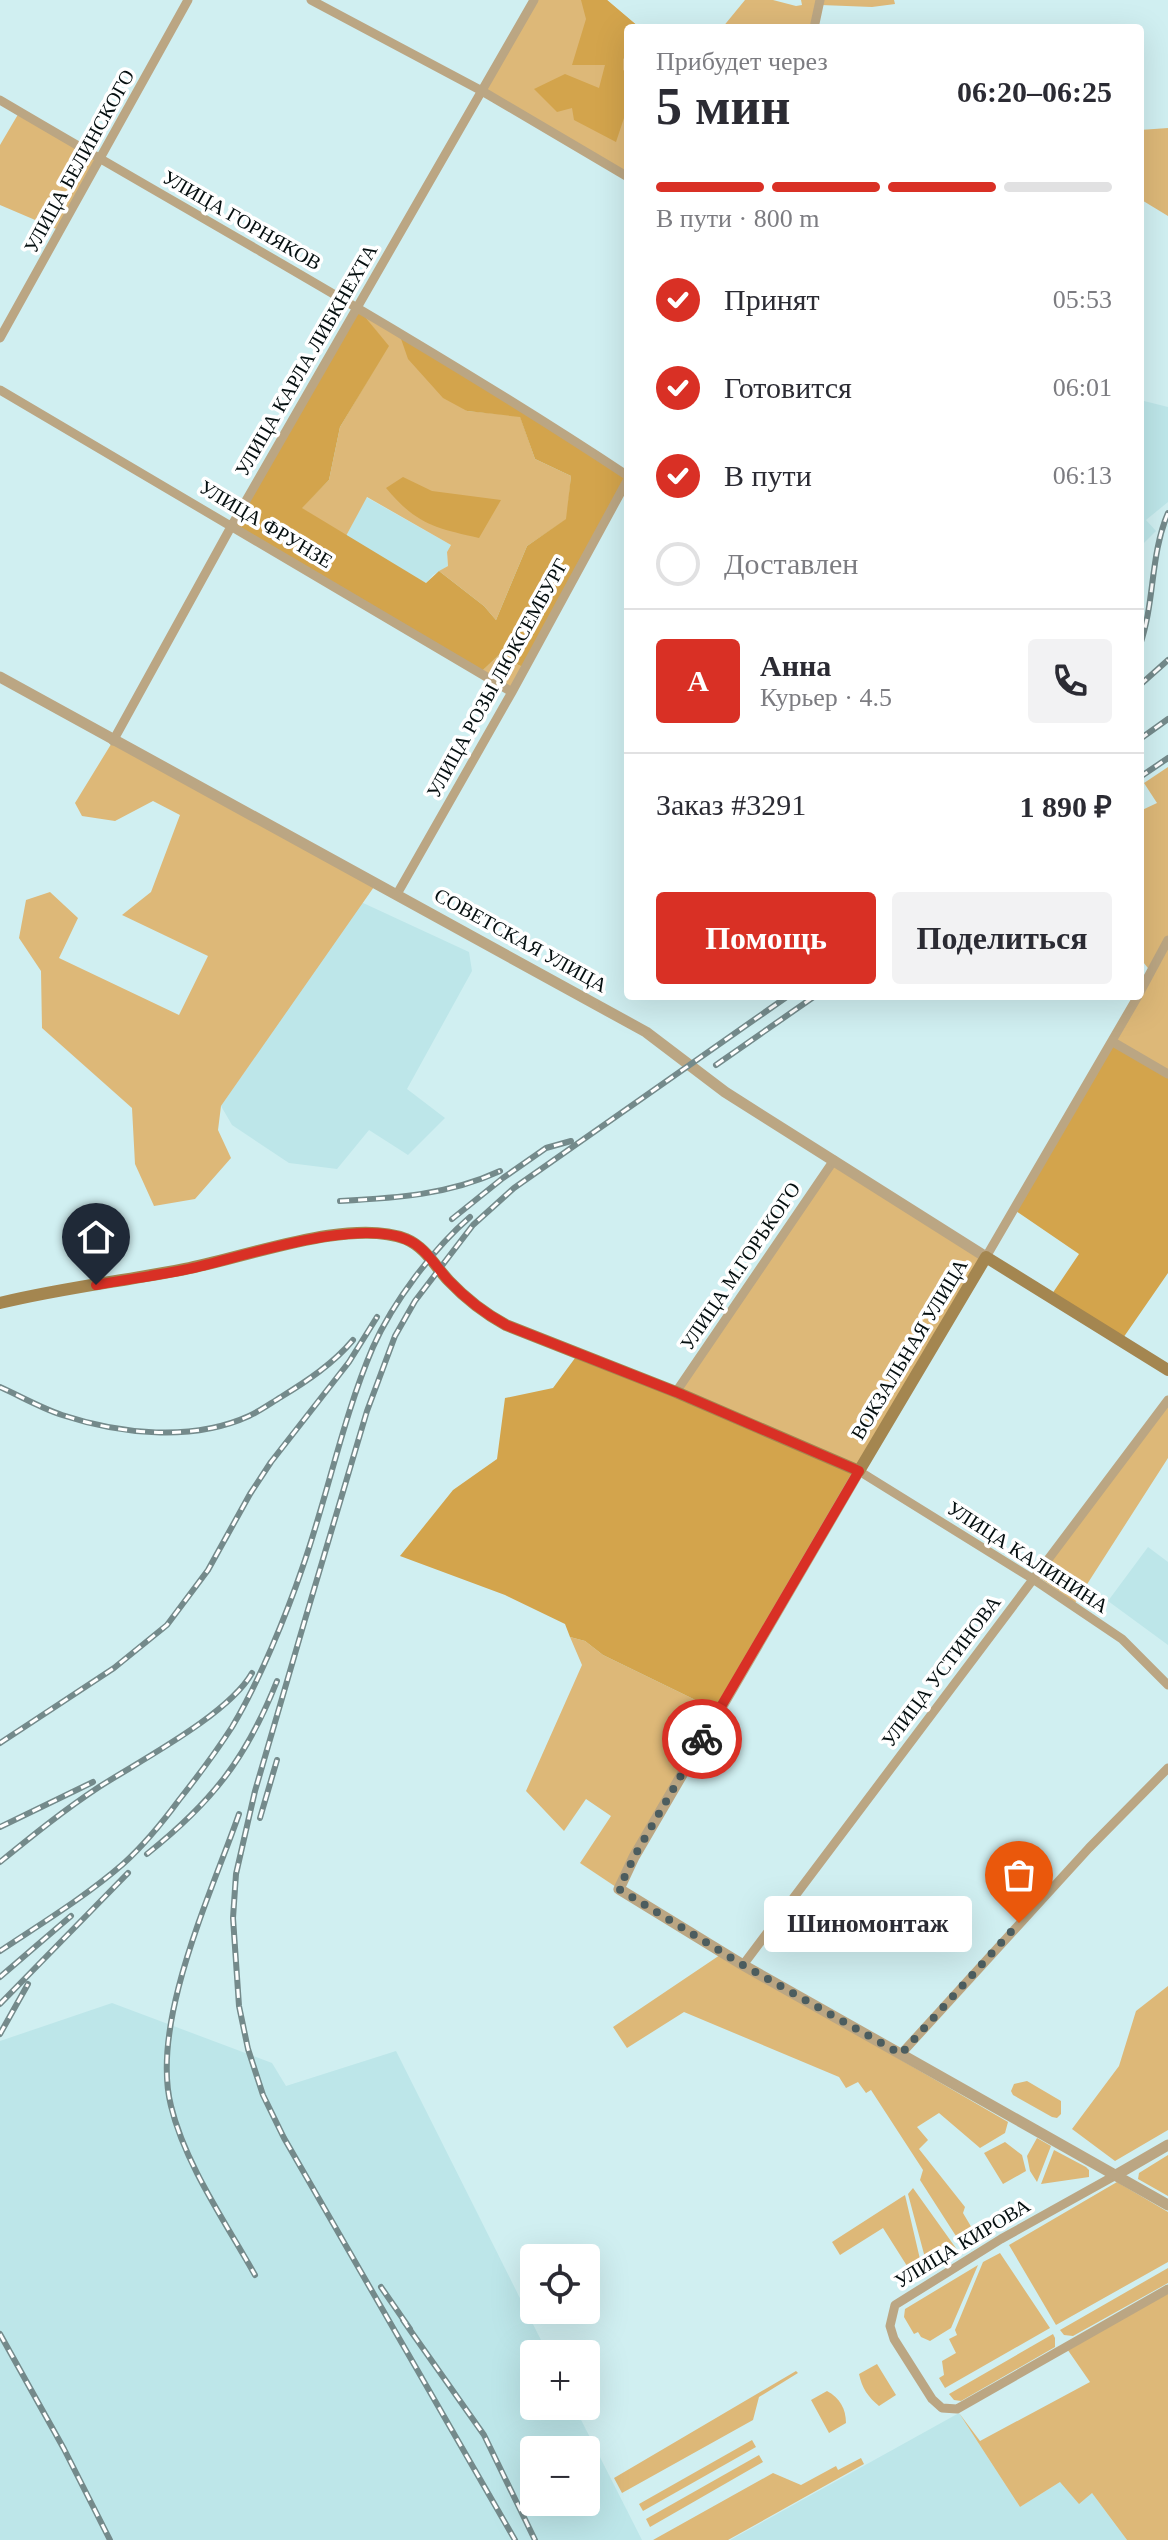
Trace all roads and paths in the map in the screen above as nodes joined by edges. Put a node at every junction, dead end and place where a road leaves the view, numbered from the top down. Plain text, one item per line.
1 (188, 0) edge
2 (311, 0) edge
3 (534, 0) edge
4 (820, 0) edge
5 (815, 24) edge
6 (482, 91) junction
7 (0, 100) edge
8 (102, 159) junction
9 (624, 175) edge
10 (357, 307) junction
11 (0, 338) edge
12 (0, 390) edge
13 (624, 474) edge
14 (624, 484) edge
15 (232, 525) junction
16 (0, 677) edge
17 (512, 692) junction
18 (113, 741) junction
19 (397, 894) junction
20 (1168, 940) edge
21 (1144, 985) edge
22 (1136, 1000) edge
23 (1113, 1042) junction
24 (1168, 1074) edge
25 (834, 1160) junction
26 (986, 1257) junction
27 (0, 1303) edge
28 (1168, 1370) edge
29 (676, 1392) junction
30 (1168, 1400) edge
31 (859, 1471) junction
32 (1033, 1579) junction
33 (1168, 1685) edge
34 (1168, 1768) edge
35 (743, 1965) junction
36 (901, 2054) junction
37 (1168, 2145) edge
38 (1116, 2175) junction
39 (1168, 2205) edge
40 (1168, 2289) edge

1 - 8 street, УЛИЦА БЕЛИНСКОГО
2 - 6 street
3 - 6 street, УЛИЦА КАРЛА ЛИБКНЕХТА
4 - 5 street
6 - 9 street
6 - 10 street, УЛИЦА КАРЛА ЛИБКНЕХТА
7 - 8 street, УЛИЦА ГОРНЯКОВ
8 - 10 street, УЛИЦА ГОРНЯКОВ
8 - 11 street, УЛИЦА БЕЛИНСКОГО
10 - 13 street, УЛИЦА ГОРНЯКОВ
10 - 15 street, УЛИЦА КАРЛА ЛИБКНЕХТА
12 - 15 street, УЛИЦА ФРУНЗЕ
14 - 17 street, УЛИЦА РОЗЫ ЛЮКСЕМБУРГ
15 - 17 street, УЛИЦА ФРУНЗЕ
15 - 18 street, УЛИЦА КАРЛА ЛИБКНЕХТА
16 - 18 street, СОВЕТСКАЯ УЛИЦА
17 - 19 street, УЛИЦА РОЗЫ ЛЮКСЕМБУРГ
18 - 19 street, СОВЕТСКАЯ УЛИЦА
19 - 25 street, СОВЕТСКАЯ УЛИЦА
20 - 21 street, ВОКЗАЛЬНАЯ УЛИЦА
22 - 23 street, ВОКЗАЛЬНАЯ УЛИЦА
23 - 24 street
23 - 26 street, ВОКЗАЛЬНАЯ УЛИЦА
25 - 26 street, СОВЕТСКАЯ УЛИЦА
25 - 29 street, УЛИЦА М.ГОРЬКОГО
26 - 28 main road, СОВЕТСКАЯ УЛИЦА
26 - 31 main road, ВОКЗАЛЬНАЯ УЛИЦА
27 - 29 main road
29 - 31 main road
30 - 32 street, УЛИЦА УСТИНОВА
31 - 32 street, УЛИЦА КАЛИНИНА
31 - 35 street, ВОКЗАЛЬНАЯ УЛИЦА
32 - 33 street, УЛИЦА КАЛИНИНА
32 - 35 street, УЛИЦА УСТИНОВА
34 - 36 street
35 - 36 street
36 - 38 street
37 - 38 street, УЛИЦА КИРОВА
38 - 39 street
38 - 40 street, УЛИЦА КИРОВА

